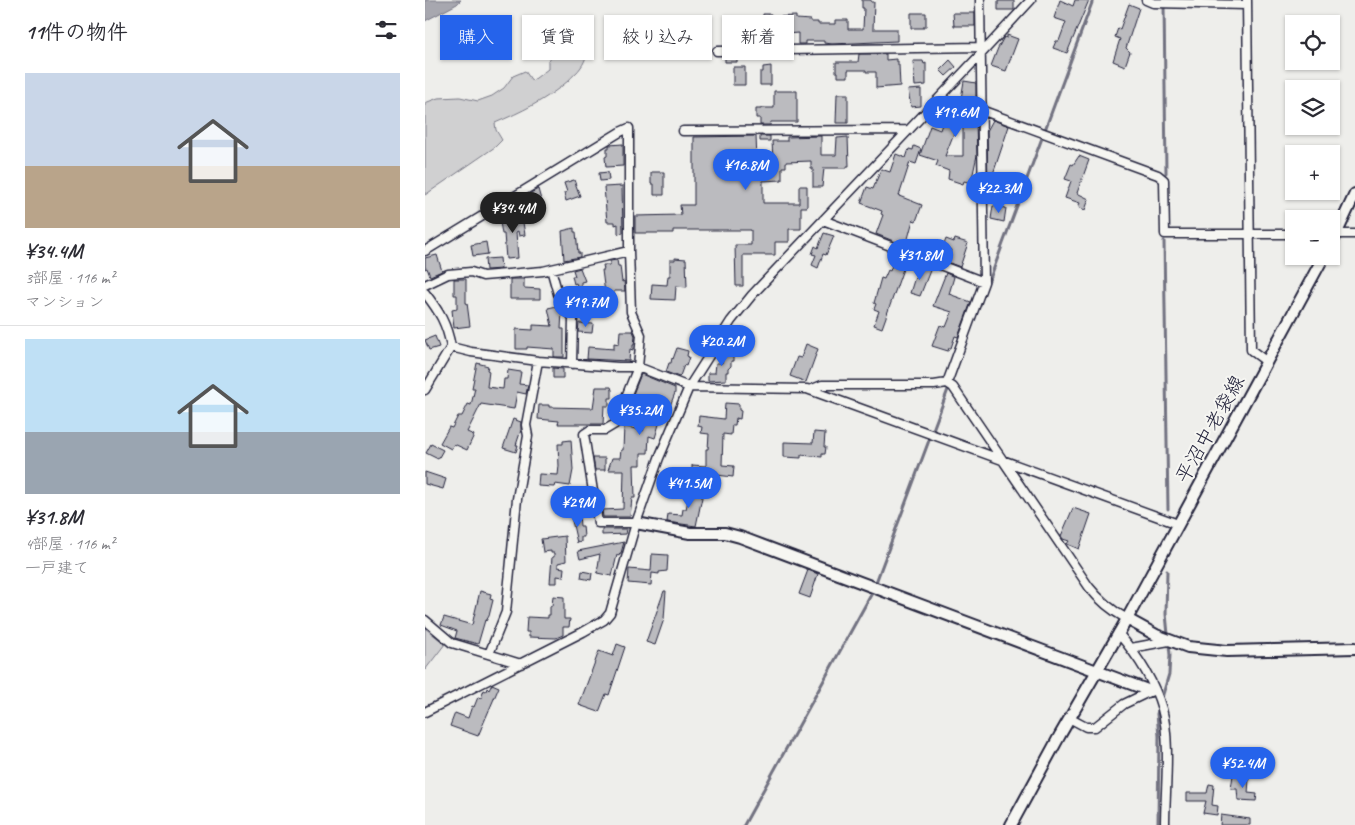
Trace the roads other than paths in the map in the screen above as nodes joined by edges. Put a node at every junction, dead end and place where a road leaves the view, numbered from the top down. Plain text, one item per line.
1 (980, 0) edge
2 (1031, 0) edge
3 (1145, 0) edge
4 (1247, 2) edge
5 (717, 51) dead end
6 (980, 51) junction
7 (981, 110) junction
8 (909, 130) junction
9 (683, 131) dead end
10 (1355, 194) edge
11 (823, 220) junction
12 (1340, 223) edge
13 (1250, 233) junction
14 (1285, 234) edge
15 (1340, 234) edge
16 (1355, 234) edge
17 (425, 251) edge
18 (629, 251) junction
19 (1319, 265) edge
20 (551, 269) junction
21 (984, 282) junction
22 (425, 285) edge
23 (425, 293) edge
24 (451, 347) junction
25 (538, 361) junction
26 (1267, 362) junction
27 (572, 364) junction
28 (638, 366) junction
29 (947, 383) junction
30 (689, 387) junction
31 (425, 390) edge
32 (810, 390) junction
33 (1004, 461) junction
34 (636, 522) junction
35 (1178, 524) junction
36 (1127, 619) junction
37 (425, 620) edge
38 (1118, 633) junction
39 (1169, 641) junction
40 (1131, 648) junction
41 (1355, 648) edge
42 (489, 654) junction
43 (521, 664) junction
44 (1097, 670) junction
45 (1152, 690) junction
46 (425, 712) edge
47 (1069, 718) junction
48 (1011, 825) edge
49 (1165, 825) edge

1 - 6 street
2 - 6 street
3 - 4 street
4 - 13 street
5 - 6 street
6 - 7 street
6 - 8 street
7 - 13 street
7 - 21 street
8 - 9 street
8 - 11 street
10 - 12 main road
11 - 21 street
11 - 30 street
13 - 14 street
13 - 26 street
15 - 16 street
17 - 18 street
18 - 20 street
18 - 28 street
19 - 26 main road, 平沼中老袋線
20 - 22 street
20 - 27 street
21 - 29 street
23 - 24 street
24 - 25 street
24 - 31 street
25 - 27 street
25 - 42 street
26 - 35 main road, 平沼中老袋線
27 - 28 street
28 - 30 street
28 - 34 street
29 - 32 street
29 - 33 street
30 - 32 street
30 - 34 street
32 - 33 street
33 - 35 street
33 - 36 street
34 - 43 street
34 - 44 main road
35 - 36 main road, 平沼中老袋線
36 - 38 main road, 平沼中老袋線
36 - 39 main road
37 - 42 street
38 - 40 street
38 - 44 main road, 平沼中老袋線
39 - 40 street
39 - 41 main road
40 - 45 street
42 - 43 street
43 - 46 street
44 - 45 main road
44 - 47 main road, 平沼中老袋線
45 - 47 street
45 - 49 street
47 - 48 main road, 平沼中老袋線

